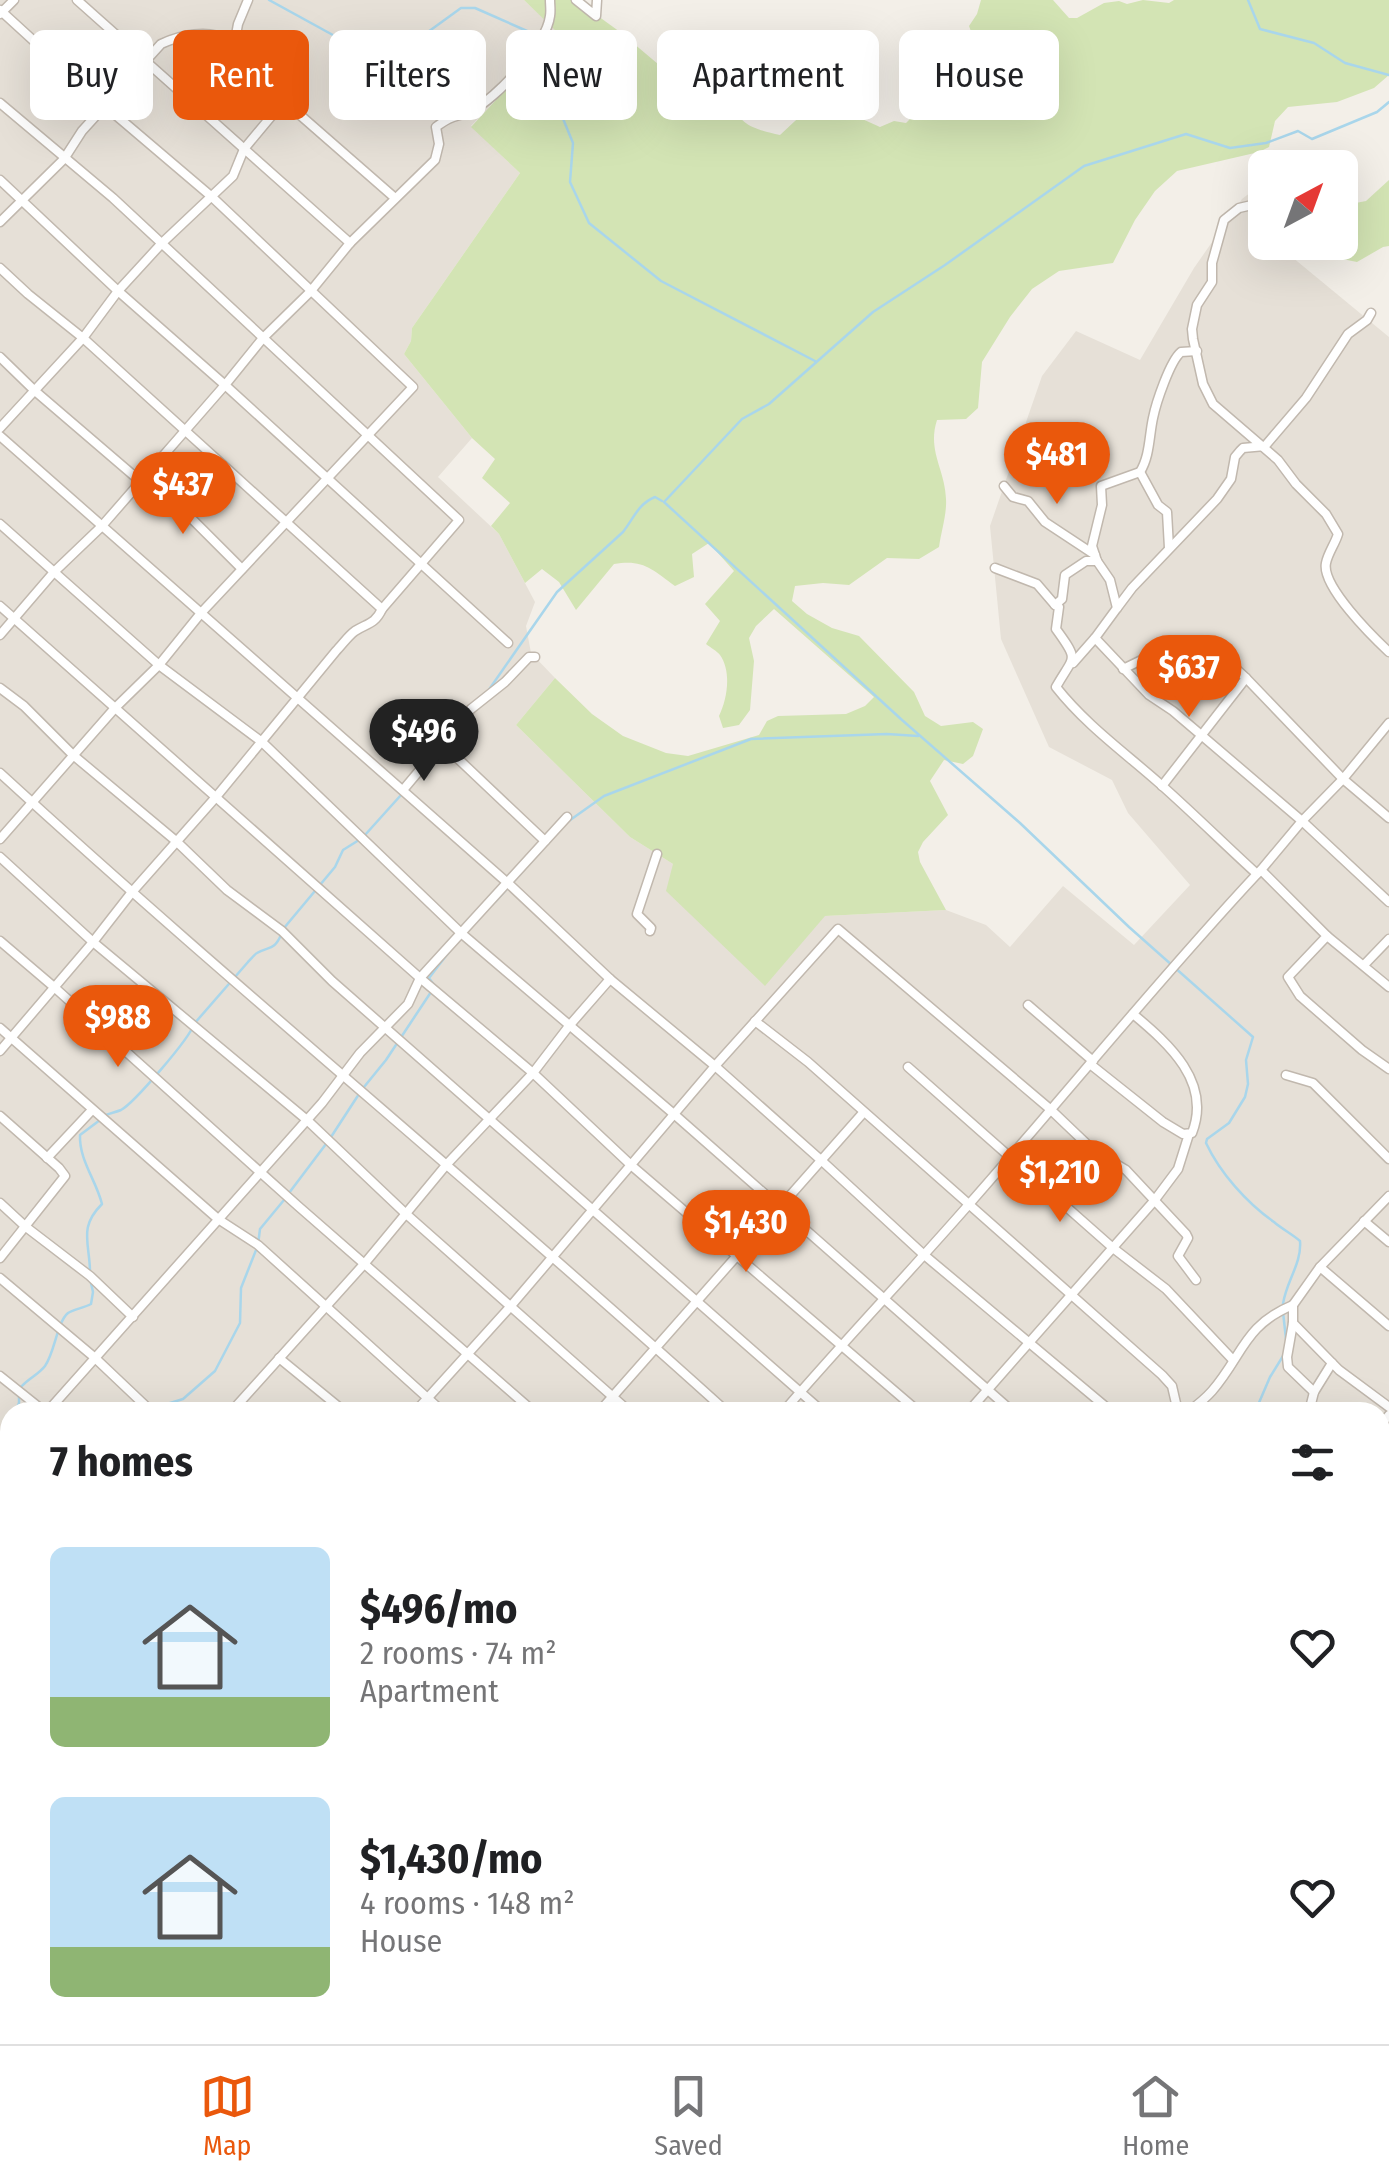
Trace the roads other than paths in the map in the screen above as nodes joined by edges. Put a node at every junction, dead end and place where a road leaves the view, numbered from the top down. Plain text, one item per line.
1 (14, 0) edge
2 (77, 0) edge
3 (248, 0) edge
4 (550, 0) edge
5 (576, 0) edge
6 (597, 0) edge
7 (1, 12) edge
8 (111, 30) edge
9 (30, 38) edge
10 (153, 53) edge
11 (153, 67) edge
12 (0, 103) edge
13 (92, 120) edge
14 (121, 120) edge
15 (244, 148) junction
16 (64, 159) junction
17 (0, 180) edge
18 (212, 197) junction
19 (395, 198) junction
20 (22, 199) junction
21 (1248, 206) edge
22 (0, 222) edge
23 (162, 243) junction
24 (350, 244) junction
25 (0, 268) edge
26 (118, 292) junction
27 (310, 292) junction
28 (1371, 313) dead end
29 (83, 338) junction
30 (262, 338) junction
31 (1197, 351) junction
32 (0, 357) edge
33 (226, 385) junction
34 (35, 391) junction
35 (0, 428) edge
36 (185, 431) junction
37 (368, 434) junction
38 (0, 436) edge
39 (1265, 446) junction
40 (1140, 472) junction
41 (327, 478) junction
42 (140, 481) junction
43 (1004, 486) dead end
44 (285, 522) junction
45 (0, 524) edge
46 (102, 527) junction
47 (1169, 548) junction
48 (1096, 558) junction
49 (419, 563) junction
50 (242, 568) junction
51 (995, 568) dead end
52 (54, 572) junction
53 (1056, 604) junction
54 (0, 606) edge
55 (382, 608) junction
56 (1117, 608) junction
57 (201, 613) junction
58 (14, 619) junction
59 (0, 635) edge
60 (1096, 638) junction
61 (508, 643) dead end
62 (1389, 652) edge
63 (535, 657) dead end
64 (1073, 663) junction
65 (159, 666) junction
66 (1123, 668) junction
67 (1246, 678) junction
68 (0, 688) edge
69 (298, 698) junction
70 (115, 708) junction
71 (1389, 723) edge
72 (1385, 734) edge
73 (1200, 736) junction
74 (262, 742) junction
75 (453, 754) dead end
76 (74, 755) junction
77 (0, 773) edge
78 (1343, 779) junction
79 (1162, 786) junction
80 (403, 790) junction
81 (216, 797) junction
82 (32, 802) junction
83 (567, 817) dead end
84 (1389, 818) edge
85 (1302, 821) junction
86 (0, 839) edge
87 (176, 841) junction
88 (545, 841) junction
89 (657, 854) dead end
90 (0, 857) edge
91 (1259, 872) junction
92 (508, 883) junction
93 (132, 892) junction
94 (1389, 902) edge
95 (461, 932) junction
96 (650, 932) dead end
97 (1328, 936) junction
98 (1389, 939) edge
99 (0, 941) edge
100 (92, 942) junction
101 (1364, 965) junction
102 (420, 978) junction
103 (610, 979) junction
104 (54, 987) junction
105 (1389, 987) edge
106 (1028, 1005) dead end
107 (1133, 1014) junction
108 (755, 1022) junction
109 (569, 1026) junction
110 (0, 1028) edge
111 (387, 1028) junction
112 (12, 1038) junction
113 (0, 1051) edge
114 (1092, 1062) junction
115 (715, 1066) junction
116 (908, 1067) dead end
117 (1389, 1068) edge
118 (533, 1073) junction
119 (1286, 1075) dead end
120 (343, 1076) junction
121 (1050, 1110) junction
122 (863, 1113) junction
123 (99, 1115) junction
124 (675, 1115) junction
125 (0, 1116) edge
126 (492, 1119) junction
127 (306, 1120) junction
128 (1189, 1134) junction
129 (1011, 1156) junction
130 (48, 1158) junction
131 (1389, 1159) edge
132 (822, 1161) junction
133 (447, 1164) junction
134 (632, 1166) junction
135 (261, 1171) junction
136 (1389, 1196) edge
137 (1154, 1201) junction
138 (0, 1203) edge
139 (968, 1205) junction
140 (779, 1208) junction
141 (594, 1209) junction
142 (405, 1213) junction
143 (218, 1219) junction
144 (1364, 1221) junction
145 (26, 1226) junction
146 (1389, 1242) edge
147 (1113, 1248) junction
148 (923, 1254) junction
149 (737, 1256) junction
150 (0, 1258) edge
151 (551, 1258) junction
152 (365, 1263) junction
153 (1320, 1267) junction
154 (0, 1278) edge
155 (1196, 1280) dead end
156 (1072, 1296) junction
157 (883, 1298) junction
158 (698, 1300) junction
159 (326, 1306) junction
160 (1291, 1306) junction
161 (510, 1307) junction
162 (132, 1317) junction
163 (1293, 1323) junction
164 (1389, 1326) edge
165 (1030, 1344) junction
166 (843, 1347) junction
167 (655, 1348) junction
168 (468, 1355) junction
169 (94, 1357) junction
170 (279, 1358) junction
171 (1233, 1360) junction
172 (1332, 1363) junction
173 (0, 1376) edge
174 (988, 1390) junction
175 (800, 1392) junction
176 (1314, 1392) junction
177 (612, 1396) junction
178 (428, 1398) junction
179 (33, 1402) edge
180 (55, 1402) edge
181 (141, 1402) edge
182 (243, 1402) edge
183 (333, 1402) edge
184 (424, 1402) edge
185 (432, 1402) edge
186 (522, 1402) edge
187 (608, 1402) edge
188 (619, 1402) edge
189 (716, 1402) edge
190 (791, 1402) edge
191 (812, 1402) edge
192 (907, 1402) edge
193 (977, 1402) edge
194 (1002, 1402) edge
195 (1100, 1402) edge
196 (1176, 1402) edge
197 (1200, 1402) edge
198 (1312, 1402) edge
199 (1383, 1402) edge

1 - 7 street
2 - 8 street
3 - 10 street
4 - 19 street
5 - 6 street
7 - 9 street
11 - 15 street
12 - 16 street
13 - 16 street
14 - 18 street
15 - 18 street
15 - 19 street
15 - 24 street
16 - 20 street
16 - 23 street
17 - 20 street
18 - 23 street
18 - 27 street
19 - 24 street
20 - 22 street
20 - 26 street
21 - 31 street
23 - 26 street
23 - 30 street
24 - 27 street
25 - 29 street
26 - 29 street
26 - 33 street
27 - 30 street
27 - 37 street
28 - 39 street
29 - 34 street
29 - 36 street
30 - 33 street
30 - 37 street
31 - 39 street
31 - 40 street
32 - 34 street
33 - 36 street
33 - 41 street
34 - 35 street
34 - 42 street
36 - 42 street
36 - 44 street
37 - 41 street
37 - 49 street
38 - 46 street
39 - 47 street
39 - 62 street
40 - 47 street
40 - 48 street
41 - 44 street
41 - 49 street
42 - 46 street
42 - 50 street
43 - 48 street
44 - 50 street
44 - 55 street
45 - 52 street
46 - 52 street
46 - 57 street
47 - 56 street
48 - 53 street
48 - 56 street
49 - 55 street
49 - 61 street
50 - 57 street
51 - 53 street
52 - 58 street
52 - 65 street
53 - 64 street
54 - 58 street
55 - 69 street
56 - 60 street
57 - 65 street
57 - 69 street
58 - 59 street
58 - 70 street
60 - 64 street
60 - 66 street
63 - 80 street
64 - 79 street
65 - 70 street
65 - 74 street
66 - 67 street
66 - 73 street
67 - 73 street
67 - 78 street
68 - 76 street
69 - 74 street
69 - 80 street
70 - 76 street
70 - 81 street
71 - 72 street
72 - 78 street
73 - 79 street
73 - 85 street
74 - 81 street
74 - 95 street
75 - 88 street
76 - 82 street
76 - 87 street
77 - 82 street
78 - 84 street
78 - 85 street
79 - 91 street
80 - 92 street
81 - 87 street
81 - 102 street
82 - 86 street
82 - 93 street
83 - 88 street
85 - 91 street
85 - 94 street
87 - 93 street
87 - 111 street
88 - 92 street
89 - 96 street
90 - 100 street
91 - 97 street
91 - 107 street
92 - 95 street
92 - 103 street
93 - 100 street
93 - 120 street
95 - 102 street
95 - 109 street
97 - 101 street
97 - 117 street
98 - 101 street
99 - 104 street
100 - 104 street
100 - 127 street
101 - 105 street
102 - 111 street
102 - 118 street
103 - 109 street
103 - 115 street
104 - 112 street
104 - 135 street
106 - 114 street
107 - 114 street
107 - 128 street
108 - 115 street
108 - 121 street
108 - 122 street
109 - 118 street
109 - 124 street
110 - 112 street
111 - 120 street
111 - 126 street
112 - 113 street
112 - 123 street
114 - 121 street
114 - 128 street
115 - 124 street
115 - 132 street
116 - 129 street
118 - 126 street
118 - 134 street
119 - 131 street
120 - 127 street
120 - 133 street
121 - 129 street
121 - 137 street
122 - 132 street
122 - 139 street
123 - 130 street
123 - 143 street
124 - 134 street
124 - 140 street
125 - 130 street
126 - 133 street
126 - 141 street
127 - 135 street
127 - 142 street
128 - 137 street
129 - 139 street
129 - 147 street
130 - 145 street
132 - 140 street
132 - 148 street
133 - 142 street
133 - 151 street
134 - 141 street
134 - 149 street
135 - 143 street
135 - 152 street
136 - 144 street
137 - 147 street
137 - 155 street
138 - 145 street
139 - 148 street
139 - 156 street
140 - 149 street
140 - 157 street
141 - 151 street
141 - 158 street
142 - 152 street
142 - 161 street
143 - 159 street
143 - 162 street
144 - 146 street
144 - 153 street
145 - 150 street
145 - 162 street
147 - 156 street
147 - 171 street
148 - 157 street
148 - 165 street
149 - 158 street
149 - 166 street
151 - 161 street
151 - 167 street
152 - 159 street
152 - 168 street
153 - 160 street
153 - 164 street
154 - 169 street
156 - 165 street
156 - 196 street
157 - 166 street
157 - 174 street
158 - 167 street
158 - 175 street
159 - 170 street
159 - 178 street
160 - 163 street
160 - 171 street
161 - 168 street
161 - 177 street
162 - 169 street
163 - 172 street
163 - 176 street
165 - 174 street
165 - 195 street
166 - 175 street
166 - 192 street
167 - 177 street
167 - 189 street
168 - 178 street
168 - 186 street
169 - 180 street
169 - 181 street
170 - 182 street
170 - 183 street
171 - 197 street
172 - 176 street
172 - 199 street
173 - 179 street
174 - 193 street
174 - 194 street
175 - 190 street
175 - 191 street
176 - 198 street
177 - 187 street
177 - 188 street
178 - 184 street
178 - 185 street

